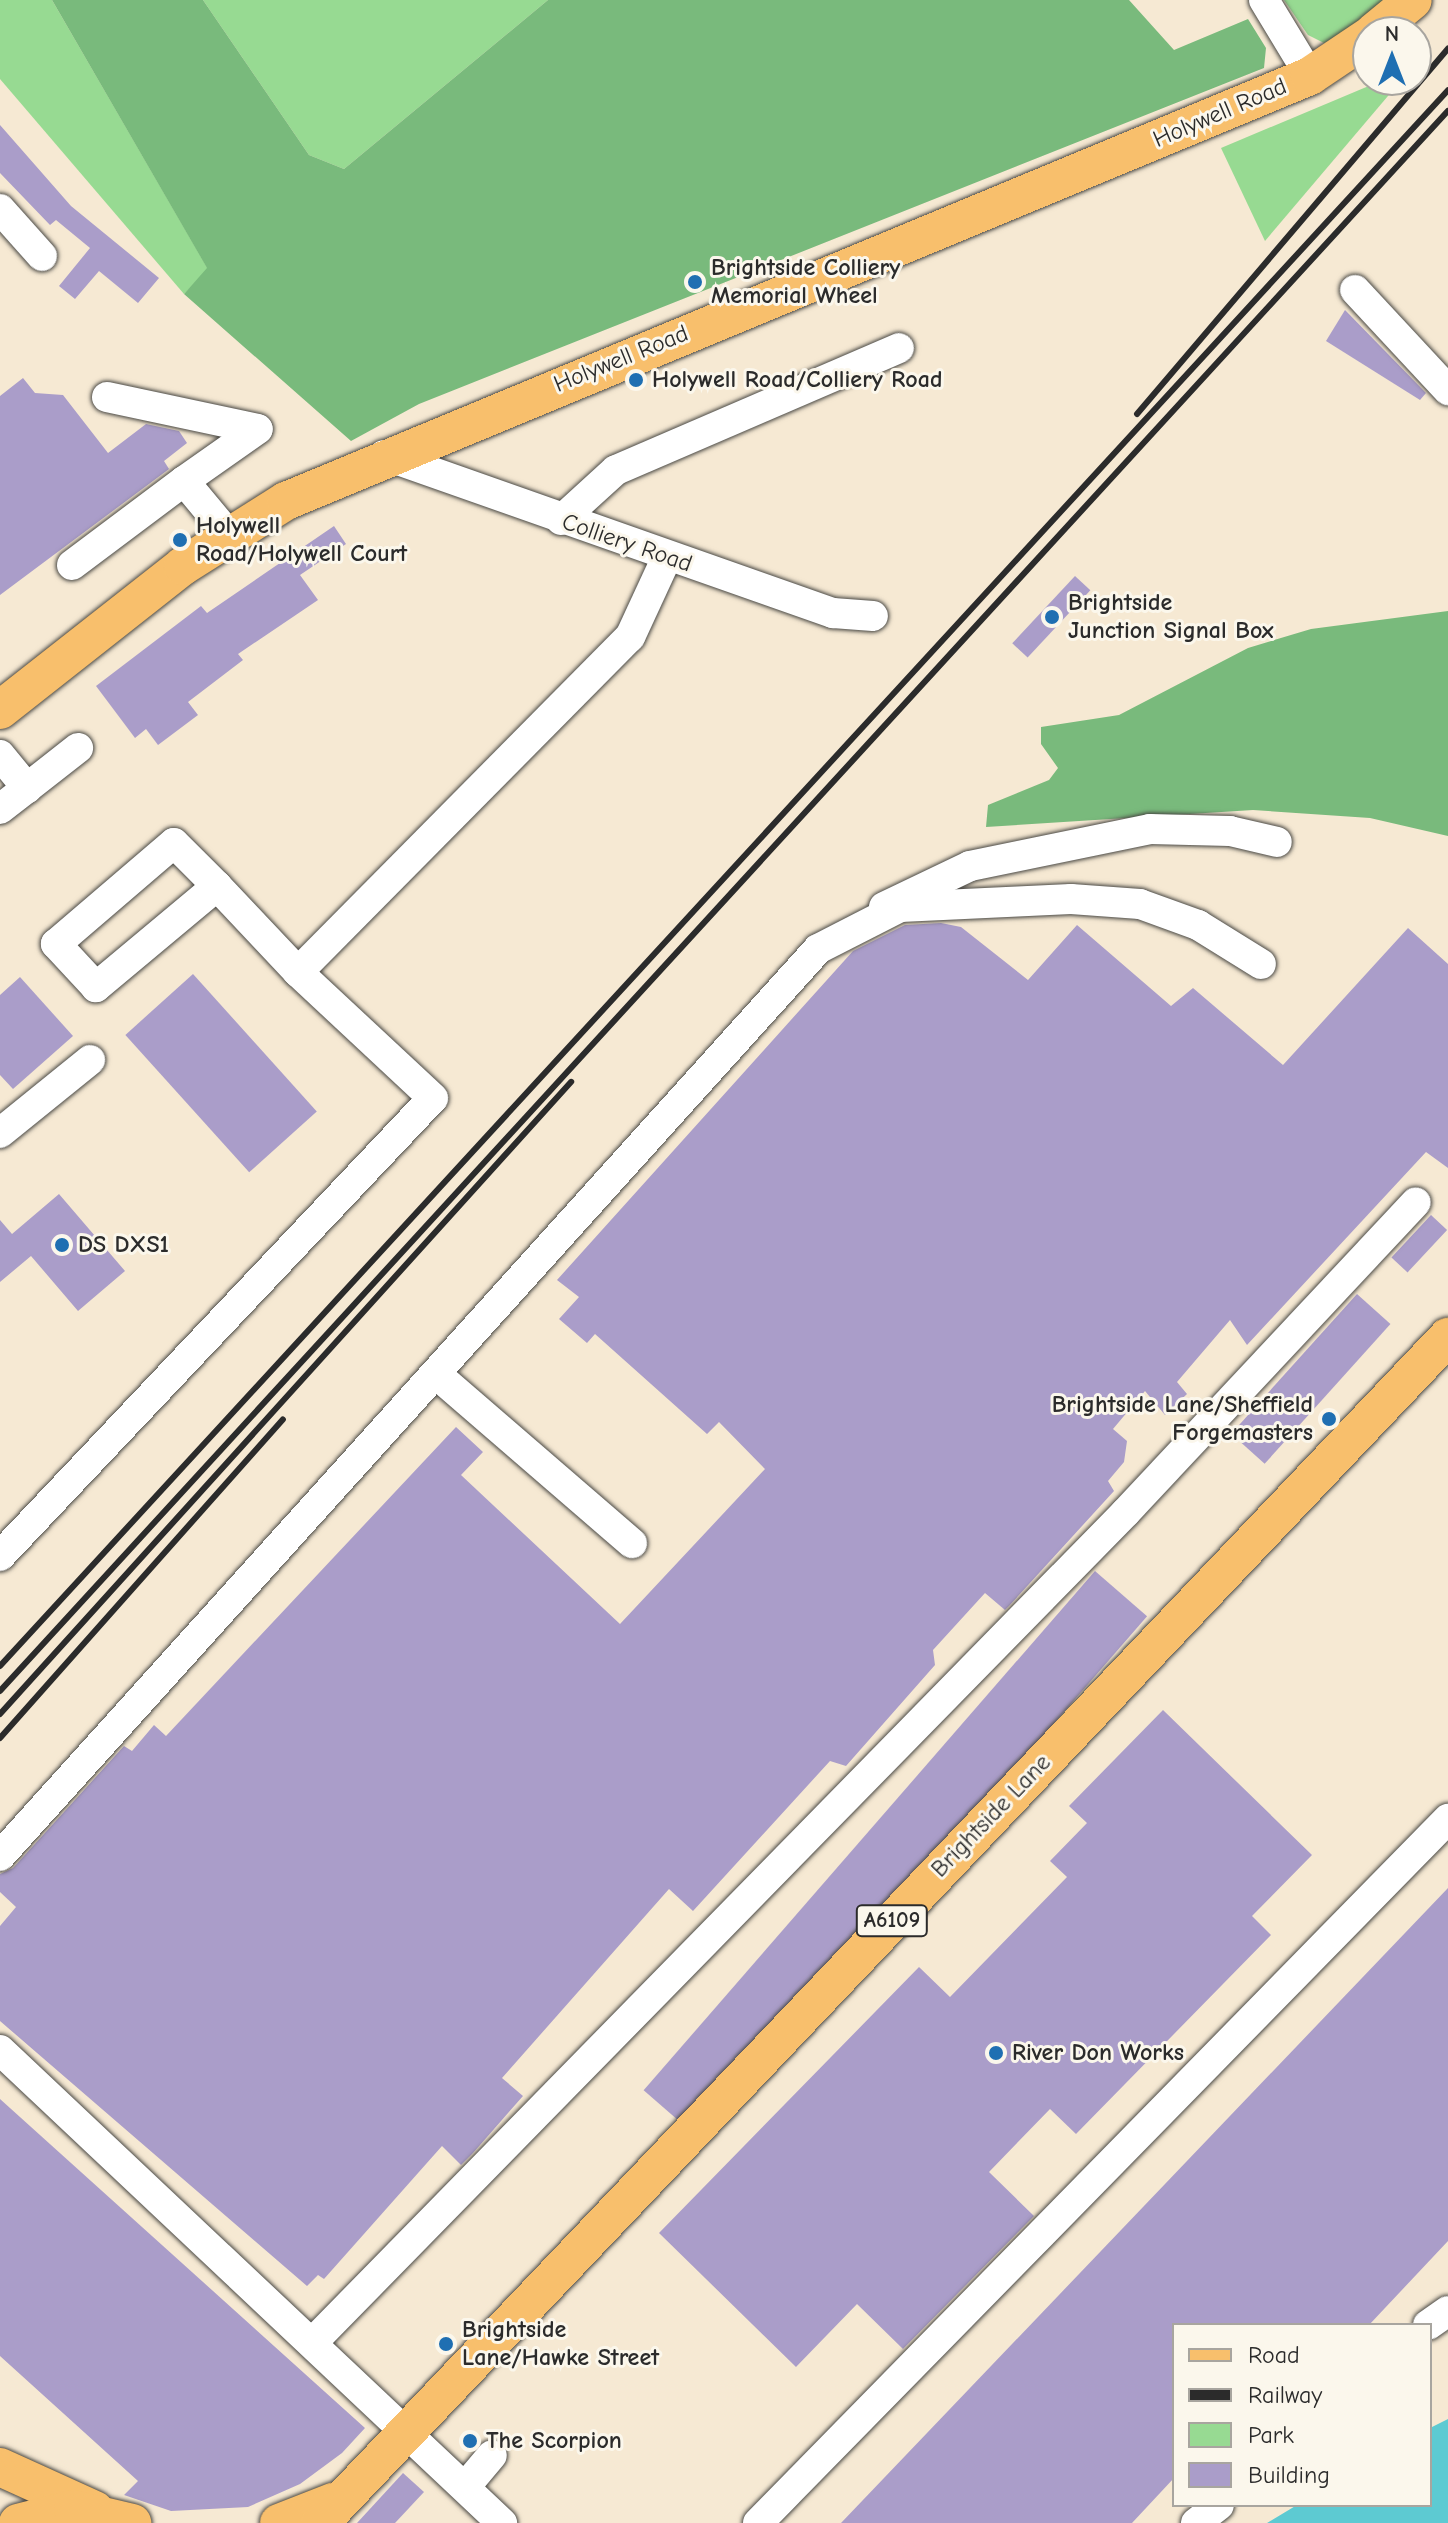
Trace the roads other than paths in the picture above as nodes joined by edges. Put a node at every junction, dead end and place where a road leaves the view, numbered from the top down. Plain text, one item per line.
1 (1264, 0) edge
2 (1413, 0) edge
3 (1394, 16) edge
4 (1352, 48) edge
5 (1310, 76) junction
6 (0, 209) edge
7 (42, 256) dead end
8 (1355, 290) dead end
9 (899, 348) dead end
10 (1448, 390) edge
11 (107, 397) dead end
12 (384, 455) junction
13 (184, 481) junction
14 (561, 520) junction
15 (229, 535) junction
16 (667, 557) junction
17 (72, 565) dead end
18 (873, 616) dead end
19 (0, 710) edge
20 (78, 748) dead end
21 (0, 755) edge
22 (27, 788) junction
23 (0, 809) edge
24 (1277, 842) dead end
25 (217, 886) junction
26 (862, 921) junction
27 (1261, 964) dead end
28 (298, 972) junction
29 (90, 1060) dead end
30 (0, 1133) edge
31 (1416, 1202) dead end
32 (1448, 1337) edge
33 (436, 1374) junction
34 (632, 1543) dead end
35 (0, 1556) edge
36 (1448, 1819) edge
37 (0, 1856) edge
38 (0, 2050) edge
39 (1448, 2311) edge
40 (1431, 2323) edge
41 (312, 2343) junction
42 (407, 2430) junction
43 (492, 2455) dead end
44 (0, 2467) edge
45 (466, 2486) junction
46 (1216, 2507) edge
47 (326, 2513) edge
48 (117, 2518) edge
49 (18, 2523) edge
50 (279, 2523) edge
51 (502, 2523) edge
52 (758, 2523) edge
53 (1196, 2523) edge

1 - 5 street
2 - 3 main road
4 - 5 main road, Holywell Road
5 - 12 main road, Holywell Road
6 - 7 street
8 - 10 street
9 - 14 street
11 - 13 street
12 - 14 street, Colliery Road
12 - 15 main road, Holywell Road
13 - 15 street
13 - 17 street
14 - 16 street, Colliery Road
15 - 19 main road, Holywell Road
16 - 18 street, Colliery Road
16 - 28 street
20 - 22 street
21 - 22 street
22 - 23 street
24 - 26 street
25 - 25 street
25 - 28 street
26 - 27 street
26 - 33 street
28 - 35 street
29 - 30 street
31 - 41 street
32 - 42 main road, Brightside Lane / A6109
33 - 34 street
33 - 37 street
36 - 52 street
38 - 41 street
39 - 40 street
41 - 42 street
42 - 45 street
42 - 47 main road, Brightside Lane / A6109
43 - 45 street
44 - 48 main road
45 - 51 street
46 - 53 street
47 - 50 main road, Brightside Lane / A6109
48 - 49 main road

